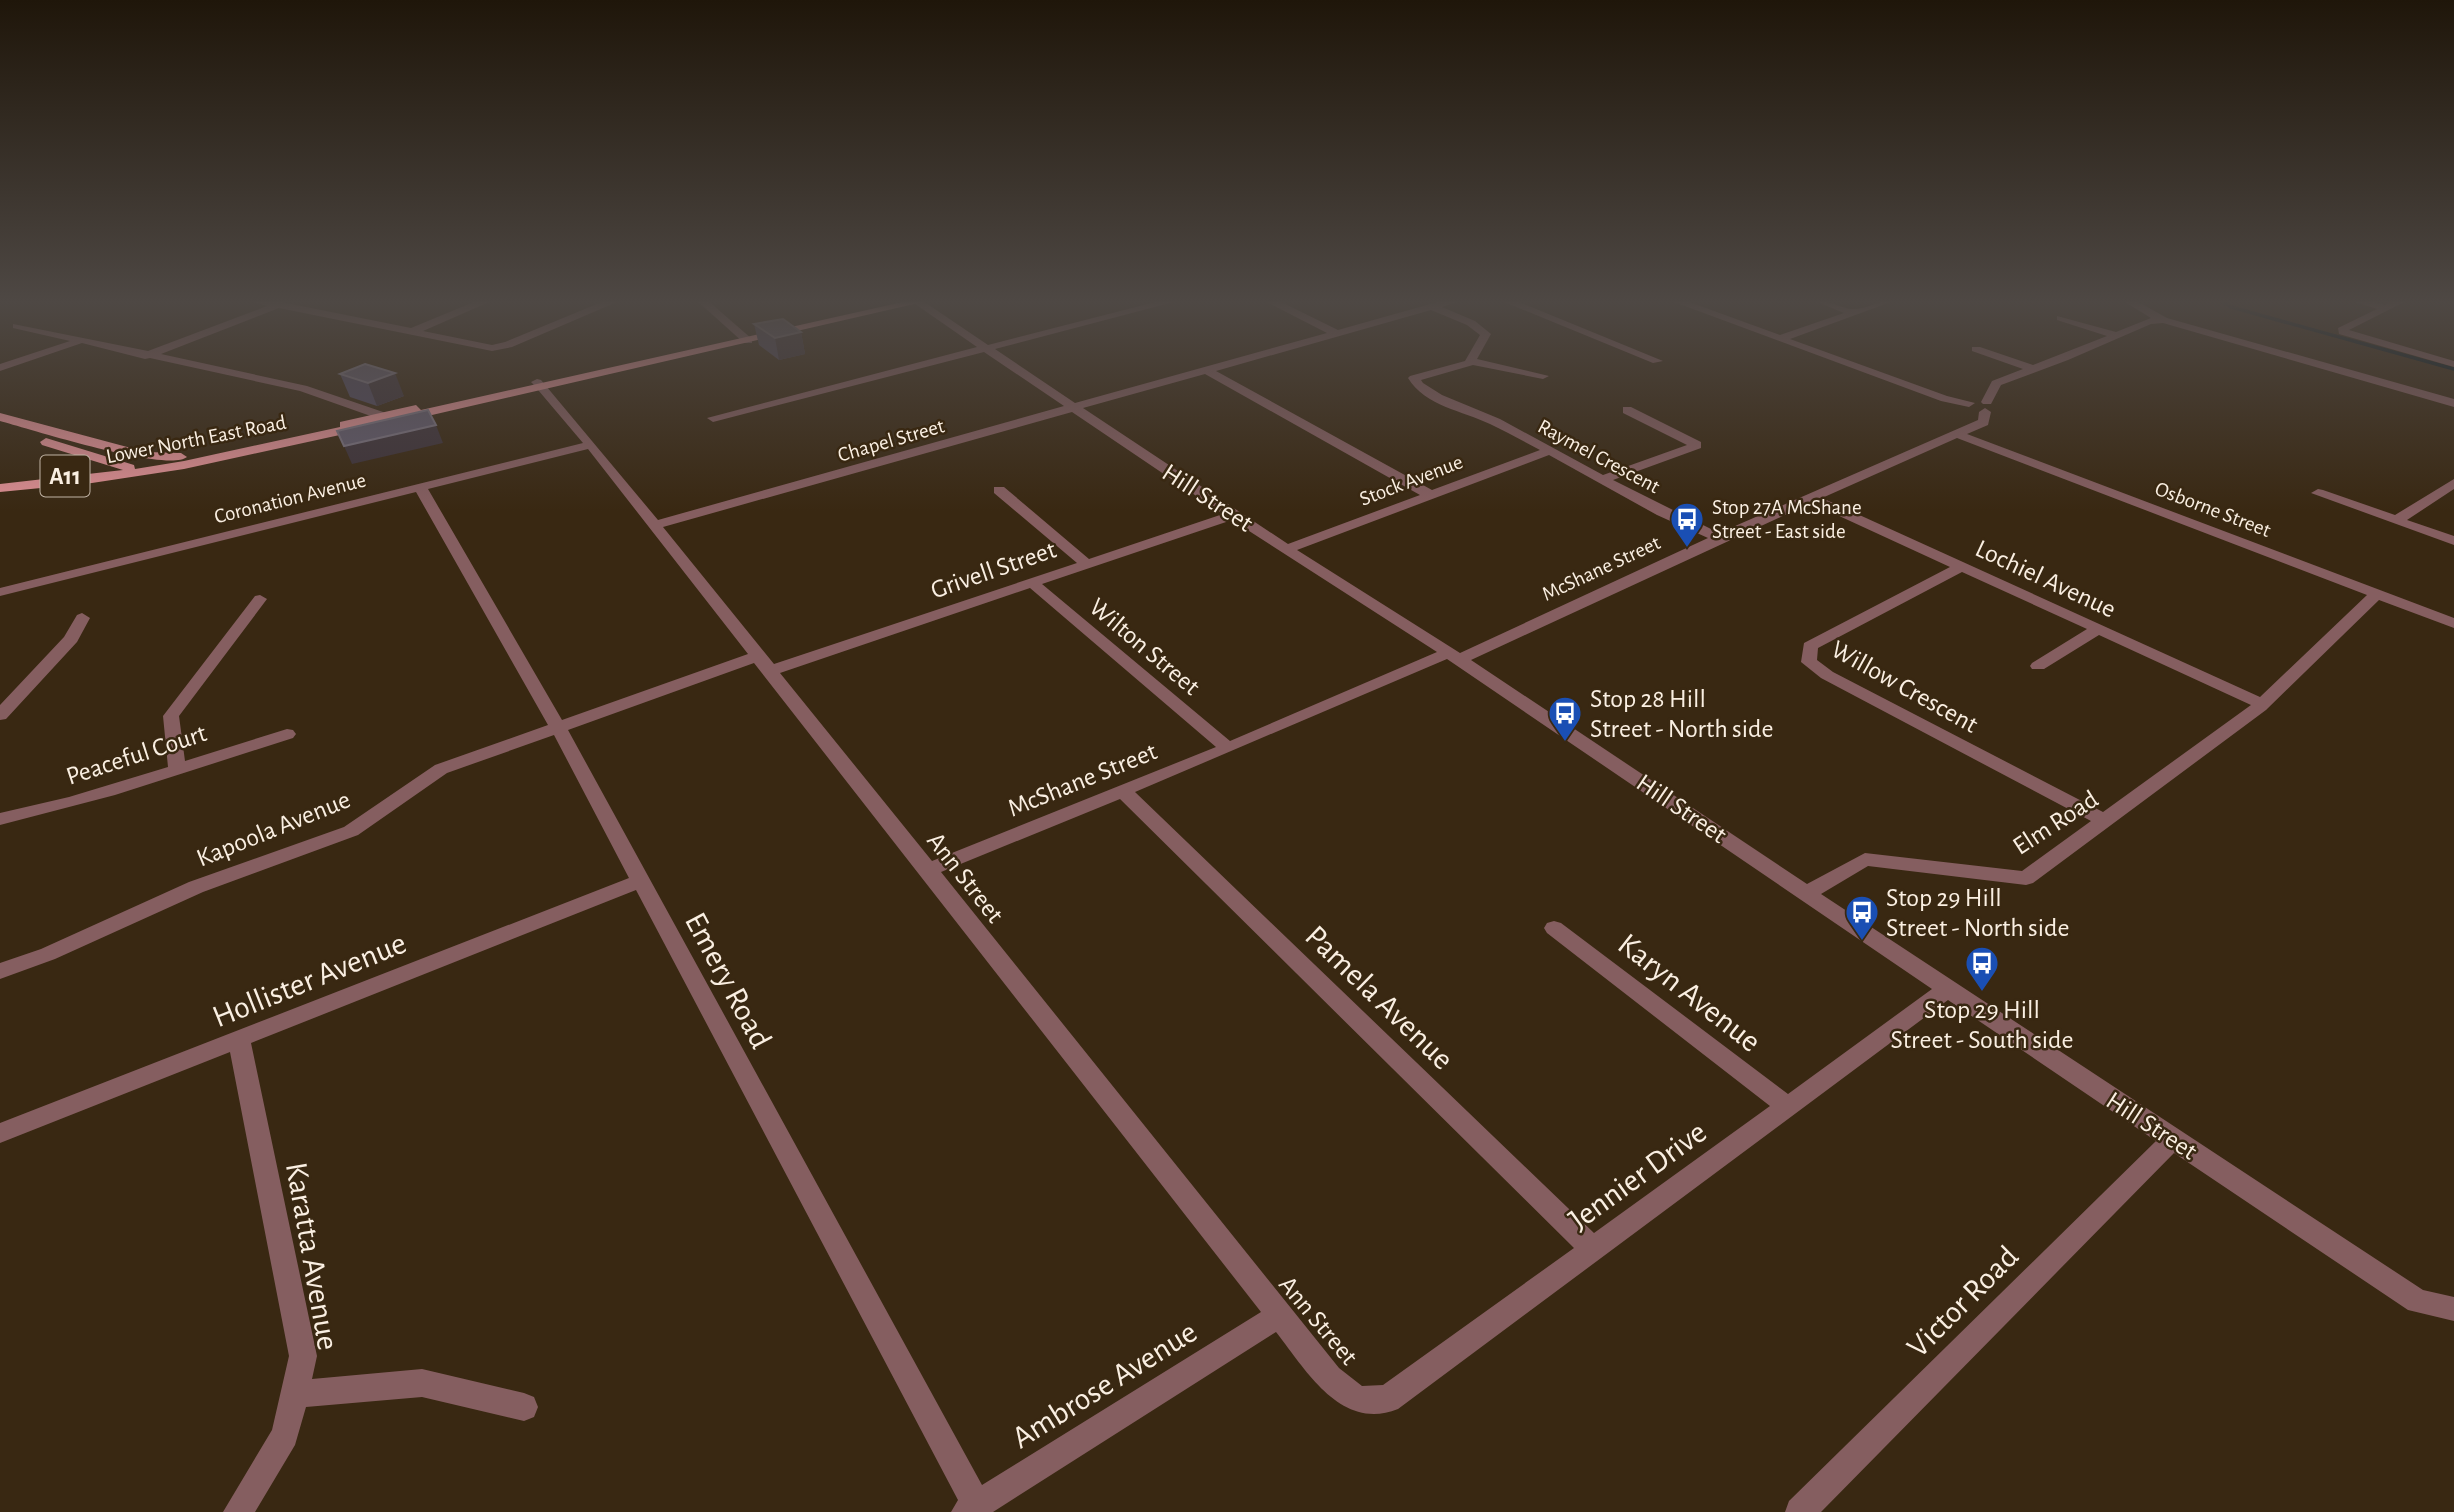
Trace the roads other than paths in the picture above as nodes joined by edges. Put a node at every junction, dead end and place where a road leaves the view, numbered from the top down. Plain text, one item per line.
1 (212, 370) edge
2 (608, 370) edge
3 (908, 370) edge
4 (1017, 370) edge
5 (1213, 370) edge
6 (1442, 370) edge
7 (1512, 370) edge
8 (1864, 370) edge
9 (2032, 370) edge
10 (2337, 370) edge
11 (1208, 371) junction
12 (1544, 376) dead end
13 (539, 385) junction
14 (2454, 403) edge
15 (1075, 408) junction
16 (1992, 408) junction
17 (1627, 410) dead end
18 (382, 416) junction
19 (0, 417) edge
20 (713, 418) dead end
21 (0, 429) edge
22 (1957, 434) junction
23 (591, 444) junction
24 (122, 450) junction
25 (1547, 452) junction
26 (195, 457) junction
27 (129, 471) junction
28 (1602, 480) junction
29 (0, 482) edge
30 (2454, 483) edge
31 (420, 487) junction
32 (0, 488) edge
33 (999, 490) dead end
34 (2318, 492) dead end
35 (1430, 495) junction
36 (1811, 498) junction
37 (1233, 515) junction
38 (2397, 520) junction
39 (654, 525) junction
40 (1719, 538) junction
41 (2454, 541) edge
42 (1289, 548) junction
43 (1086, 563) junction
44 (1962, 566) junction
45 (1031, 582) junction
46 (0, 592) edge
47 (2376, 594) junction
48 (260, 599) dead end
49 (82, 618) dead end
50 (2454, 623) edge
51 (2098, 629) junction
52 (1454, 655) junction
53 (764, 663) junction
54 (2038, 666) dead end
55 (2261, 703) junction
56 (0, 715) edge
57 (558, 727) junction
58 (287, 734) dead end
59 (1228, 748) junction
60 (177, 769) junction
61 (1122, 790) junction
62 (0, 819) edge
63 (2105, 821) junction
64 (928, 870) junction
65 (640, 881) junction
66 (1808, 893) junction
67 (1554, 928) dead end
68 (0, 971) edge
69 (1949, 988) junction
70 (239, 1041) junction
71 (1787, 1107) junction
72 (0, 1133) edge
73 (2173, 1139) junction
74 (1593, 1249) junction
75 (2454, 1309) edge
76 (1280, 1315) junction
77 (294, 1394) junction
78 (1358, 1400) joint
79 (524, 1407) dead end
80 (971, 1509) edge
81 (238, 1512) edge
82 (1800, 1512) edge

1 - 18 street
2 - 13 main road, Lower North East Road / A11
3 - 20 street
4 - 15 street, Hill Street
5 - 11 street, Chapel Street
6 - 25 street, Raymel Crescent
7 - 12 street
8 - 16 street
9 - 16 street
10 - 14 street
11 - 15 street, Chapel Street
11 - 35 street
13 - 18 main road, Lower North East Road / A11
13 - 23 street, Ann Street
13 - 27 main road, Lower North East Road / A11
15 - 37 street, Hill Street
15 - 39 street, Chapel Street
16 - 22 street, McShane Street
17 - 28 street
18 - 26 main road, Lower North East Road / A11
19 - 24 main road
21 - 27 main road
22 - 36 street, McShane Street
22 - 47 street, Osborne Street
23 - 31 street, Coronation Avenue
23 - 39 street, Ann Street
24 - 26 main road
24 - 27 main road
25 - 28 street, Raymel Crescent
25 - 35 street, Stock Avenue
26 - 27 main road, Lower North East Road / A11
27 - 29 main road, Lower North East Road / A11
27 - 32 main road, Lower North East Road / A11
28 - 40 street, Raymel Crescent
30 - 38 street
31 - 46 street, Coronation Avenue
31 - 57 street, Emery Road
33 - 43 street
34 - 38 street
35 - 42 street, Stock Avenue
36 - 40 street, McShane Street
36 - 44 street, Lochiel Avenue
37 - 42 street, Hill Street
37 - 43 street, Grivell Street
38 - 41 street
39 - 53 street, Ann Street
40 - 52 street, McShane Street
42 - 52 street, Hill Street
43 - 45 street, Grivell Street
44 - 51 street, Lochiel Avenue
44 - 63 street, Willow Crescent
45 - 53 street, Grivell Street
45 - 59 street, Wilton Street
47 - 50 street, Osborne Street
47 - 55 street, Elm Road
48 - 60 street
49 - 56 street
51 - 54 street
51 - 55 street, Lochiel Avenue
52 - 59 street, McShane Street
52 - 66 street, Hill Street
53 - 57 street, Kapoola Avenue
53 - 64 street, Ann Street
55 - 63 street, Elm Road
57 - 65 street, Emery Road
57 - 68 street, Kapoola Avenue
58 - 60 street, Peaceful Court
59 - 61 street, McShane Street
60 - 62 street, Peaceful Court
61 - 64 street, McShane Street
61 - 74 street, Pamela Avenue
63 - 66 street, Elm Road
64 - 76 street, Ann Street
65 - 70 street, Hollister Avenue
65 - 80 street, Emery Road
66 - 69 street, Hill Street
67 - 71 street, Karyn Avenue
69 - 71 street, Jennier Drive
69 - 73 street, Hill Street
70 - 72 street, Hollister Avenue
70 - 77 street, Karatta Avenue
71 - 74 street, Jennier Drive
73 - 75 street, Hill Street
73 - 82 street, Victor Road
74 - 78 street, Jennier Drive
76 - 78 street, Ann Street
76 - 80 street, Ambrose Avenue
77 - 79 street
77 - 81 street, Karatta Avenue

